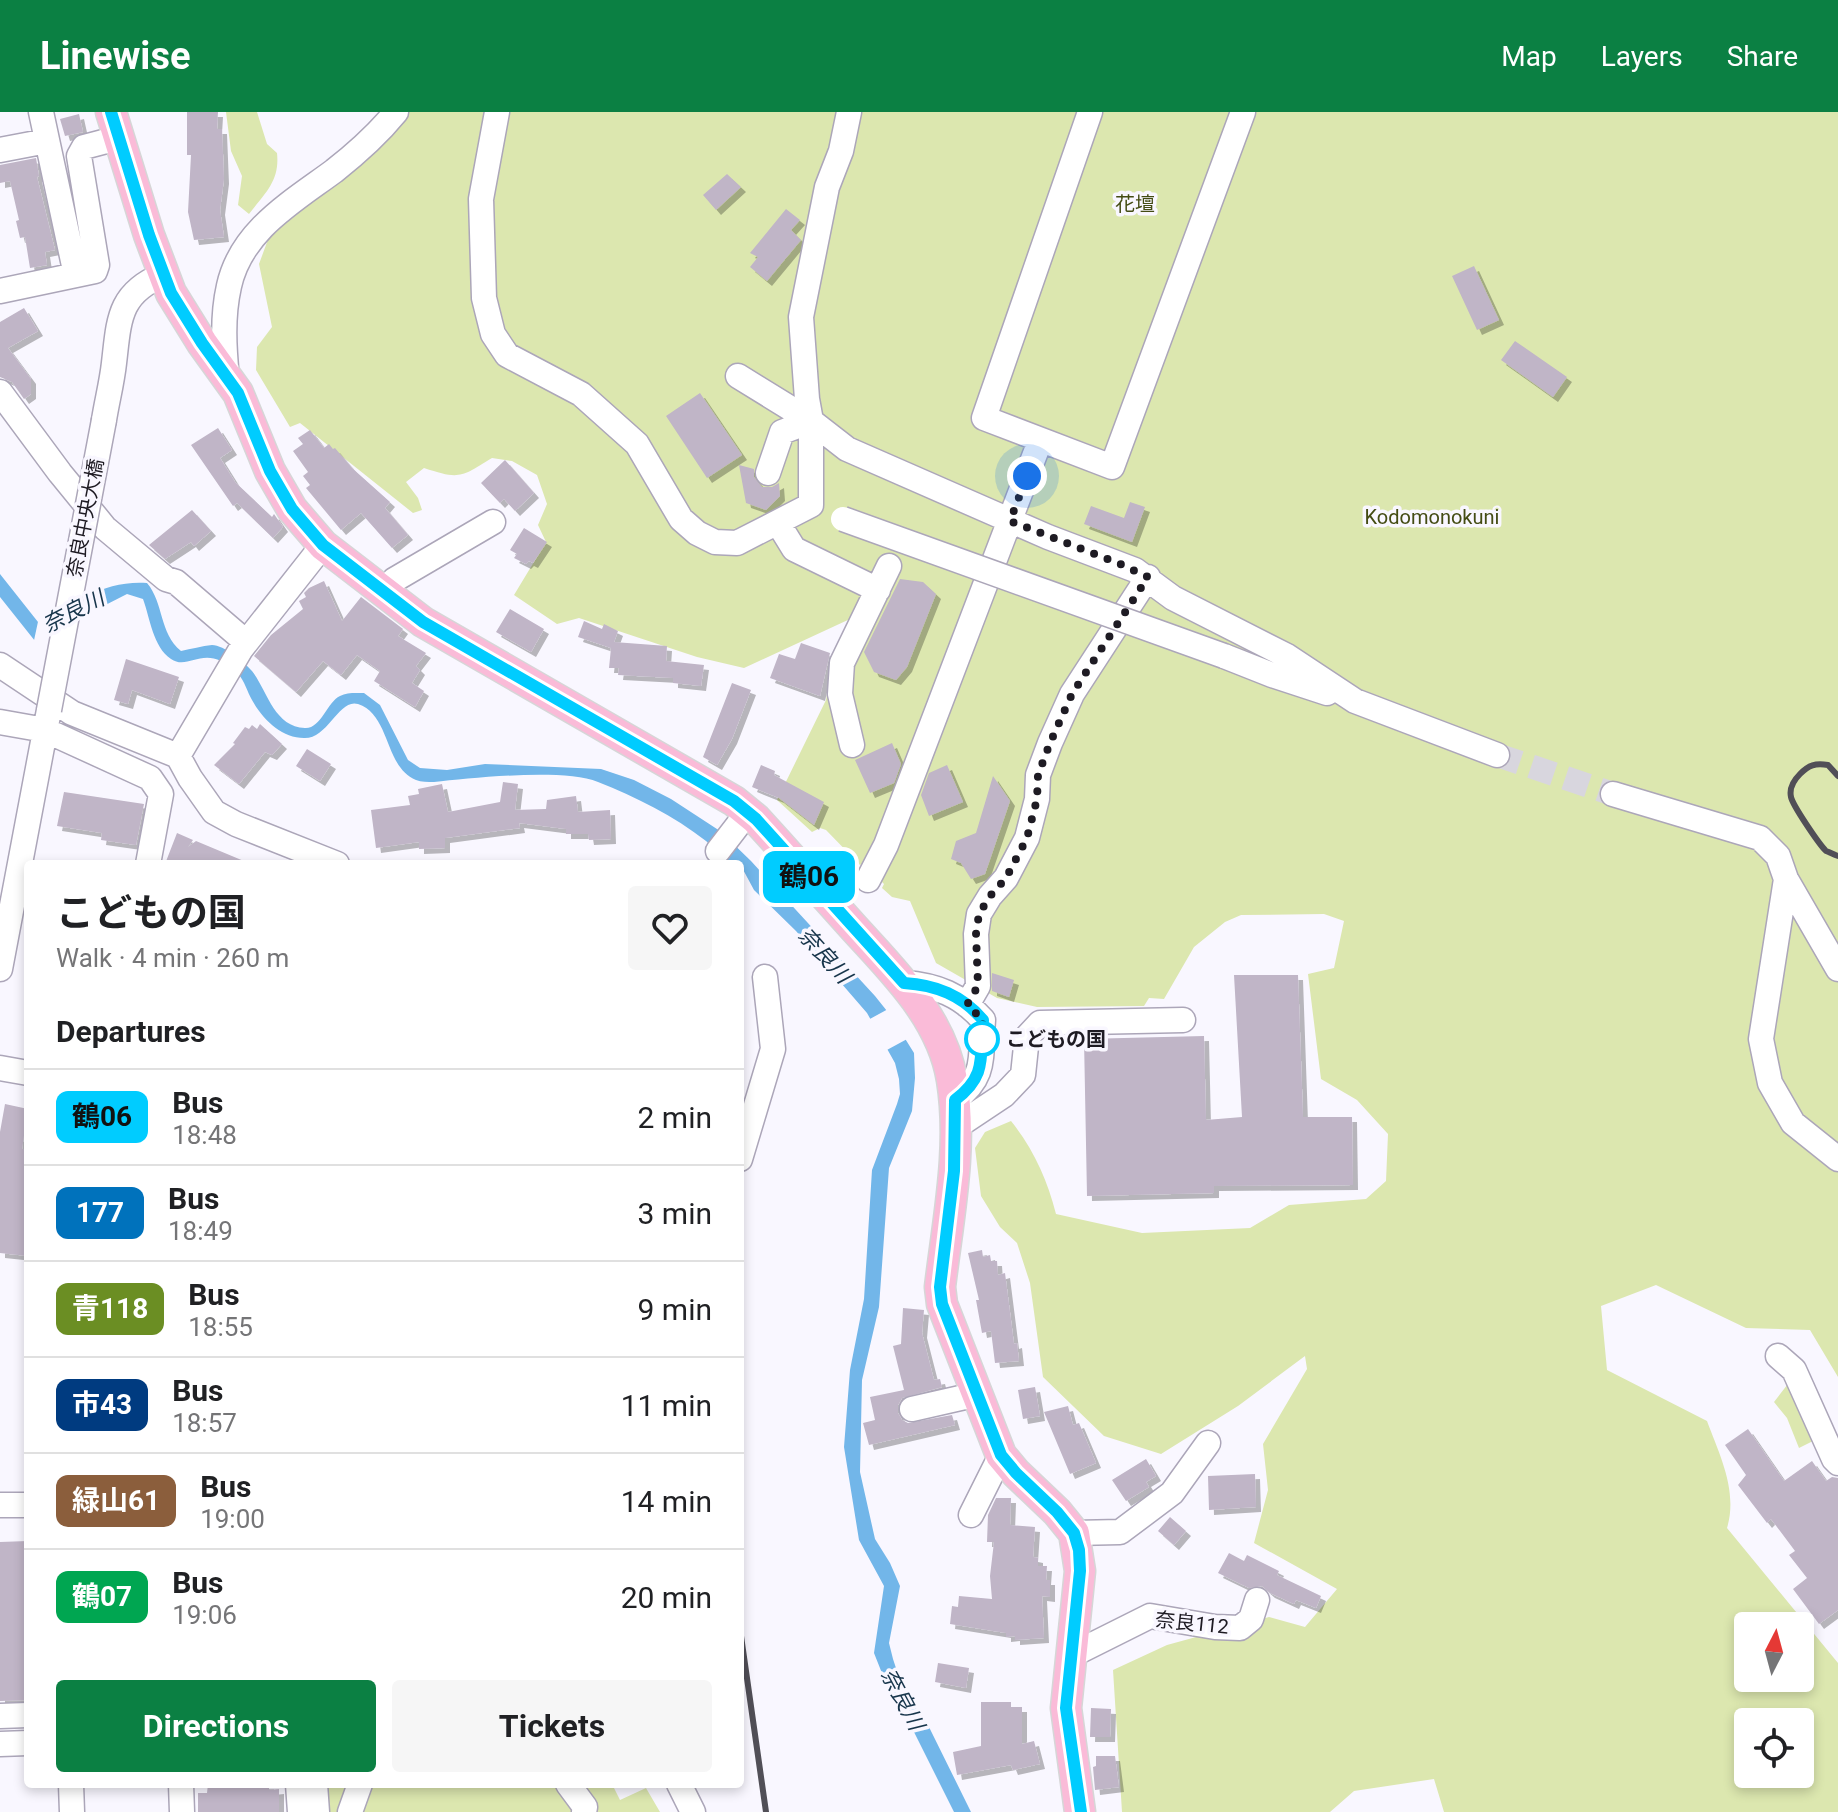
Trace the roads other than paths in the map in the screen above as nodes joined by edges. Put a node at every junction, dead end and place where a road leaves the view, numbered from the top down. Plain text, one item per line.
1 (41, 112) edge
2 (396, 112) edge
3 (497, 112) edge
4 (849, 112) edge
5 (1090, 112) edge
6 (1243, 112) edge
7 (114, 125) edge
8 (47, 141) junction
9 (0, 150) edge
10 (76, 275) junction
11 (163, 275) junction
12 (0, 291) edge
13 (738, 376) dead end
14 (227, 378) junction
15 (0, 392) edge
16 (811, 421) junction
17 (1040, 441) junction
18 (768, 473) dead end
19 (811, 505) junction
20 (1010, 521) junction
21 (493, 522) dead end
22 (778, 523) junction
23 (323, 545) junction
24 (889, 566) dead end
25 (1148, 577) junction
26 (878, 590) junction
27 (383, 592) junction
28 (243, 646) junction
29 (0, 665) edge
30 (1355, 701) junction
31 (47, 720) junction
32 (0, 722) edge
33 (852, 745) dead end
34 (1497, 755) tunnel mouth
35 (178, 756) junction
36 (1613, 794) tunnel mouth
37 (149, 860) edge
38 (327, 860) edge
39 (1786, 879) junction
40 (868, 880) dead end
41 (0, 969) edge
42 (1838, 969) edge
43 (765, 977) dead end
44 (904, 983) junction
45 (967, 1005) junction
46 (1183, 1020) dead end
47 (0, 1068) edge
48 (24, 1072) edge
49 (955, 1114) junction
50 (744, 1146) edge
51 (1838, 1159) edge
52 (1786, 1363) dead end
53 (978, 1394) junction
54 (912, 1409) dead end
55 (1208, 1443) dead end
56 (1001, 1455) junction
57 (1838, 1463) edge
58 (0, 1505) edge
59 (24, 1505) edge
60 (971, 1515) dead end
61 (1074, 1533) junction
62 (1257, 1600) dead end
63 (1070, 1656) junction
64 (24, 1715) edge
65 (0, 1716) edge
66 (24, 1743) edge
67 (0, 1744) edge
68 (71, 1788) edge
69 (181, 1788) edge
70 (298, 1788) edge
71 (315, 1788) edge
72 (359, 1788) edge
73 (571, 1788) edge
74 (681, 1788) edge
75 (72, 1812) edge
76 (182, 1812) edge
77 (300, 1812) edge
78 (317, 1812) edge
79 (350, 1812) edge
80 (584, 1812) edge
81 (693, 1812) edge
82 (1080, 1812) edge

1 - 8 street
2 - 14 street
3 - 22 street
4 - 16 street
5 - 17 street
6 - 17 street
7 - 10 street
7 - 11 main road
8 - 9 street
8 - 10 street
10 - 12 street
11 - 14 main road
11 - 31 street, 奈良中央大橋, bridge
13 - 16 street
14 - 23 main road
15 - 28 street
16 - 18 street
16 - 19 street
16 - 20 street
17 - 20 street
19 - 22 street
19 - 30 street, bridge
20 - 25 street
20 - 40 street
21 - 27 street
22 - 26 street
23 - 27 main road
23 - 28 street
24 - 26 street
25 - 30 street
25 - 45 street
26 - 33 street
27 - 44 main road
28 - 35 street
29 - 35 street
30 - 34 street
31 - 32 street
31 - 37 street
31 - 41 street, 奈良中央大橋
35 - 38 street
36 - 39 street
39 - 42 street
39 - 51 street
43 - 50 street
44 - 45 street
44 - 49 main road
45 - 49 street
46 - 49 street
47 - 48 street
49 - 53 main road
52 - 57 street
53 - 54 street
53 - 56 main road
55 - 61 street
56 - 60 street
56 - 61 main road
58 - 59 street
61 - 63 main road
62 - 63 street, 奈良112
63 - 82 main road
64 - 65 street
66 - 67 street
68 - 75 street
69 - 76 street
70 - 77 street
71 - 78 street
72 - 79 street
73 - 80 street
74 - 81 street

